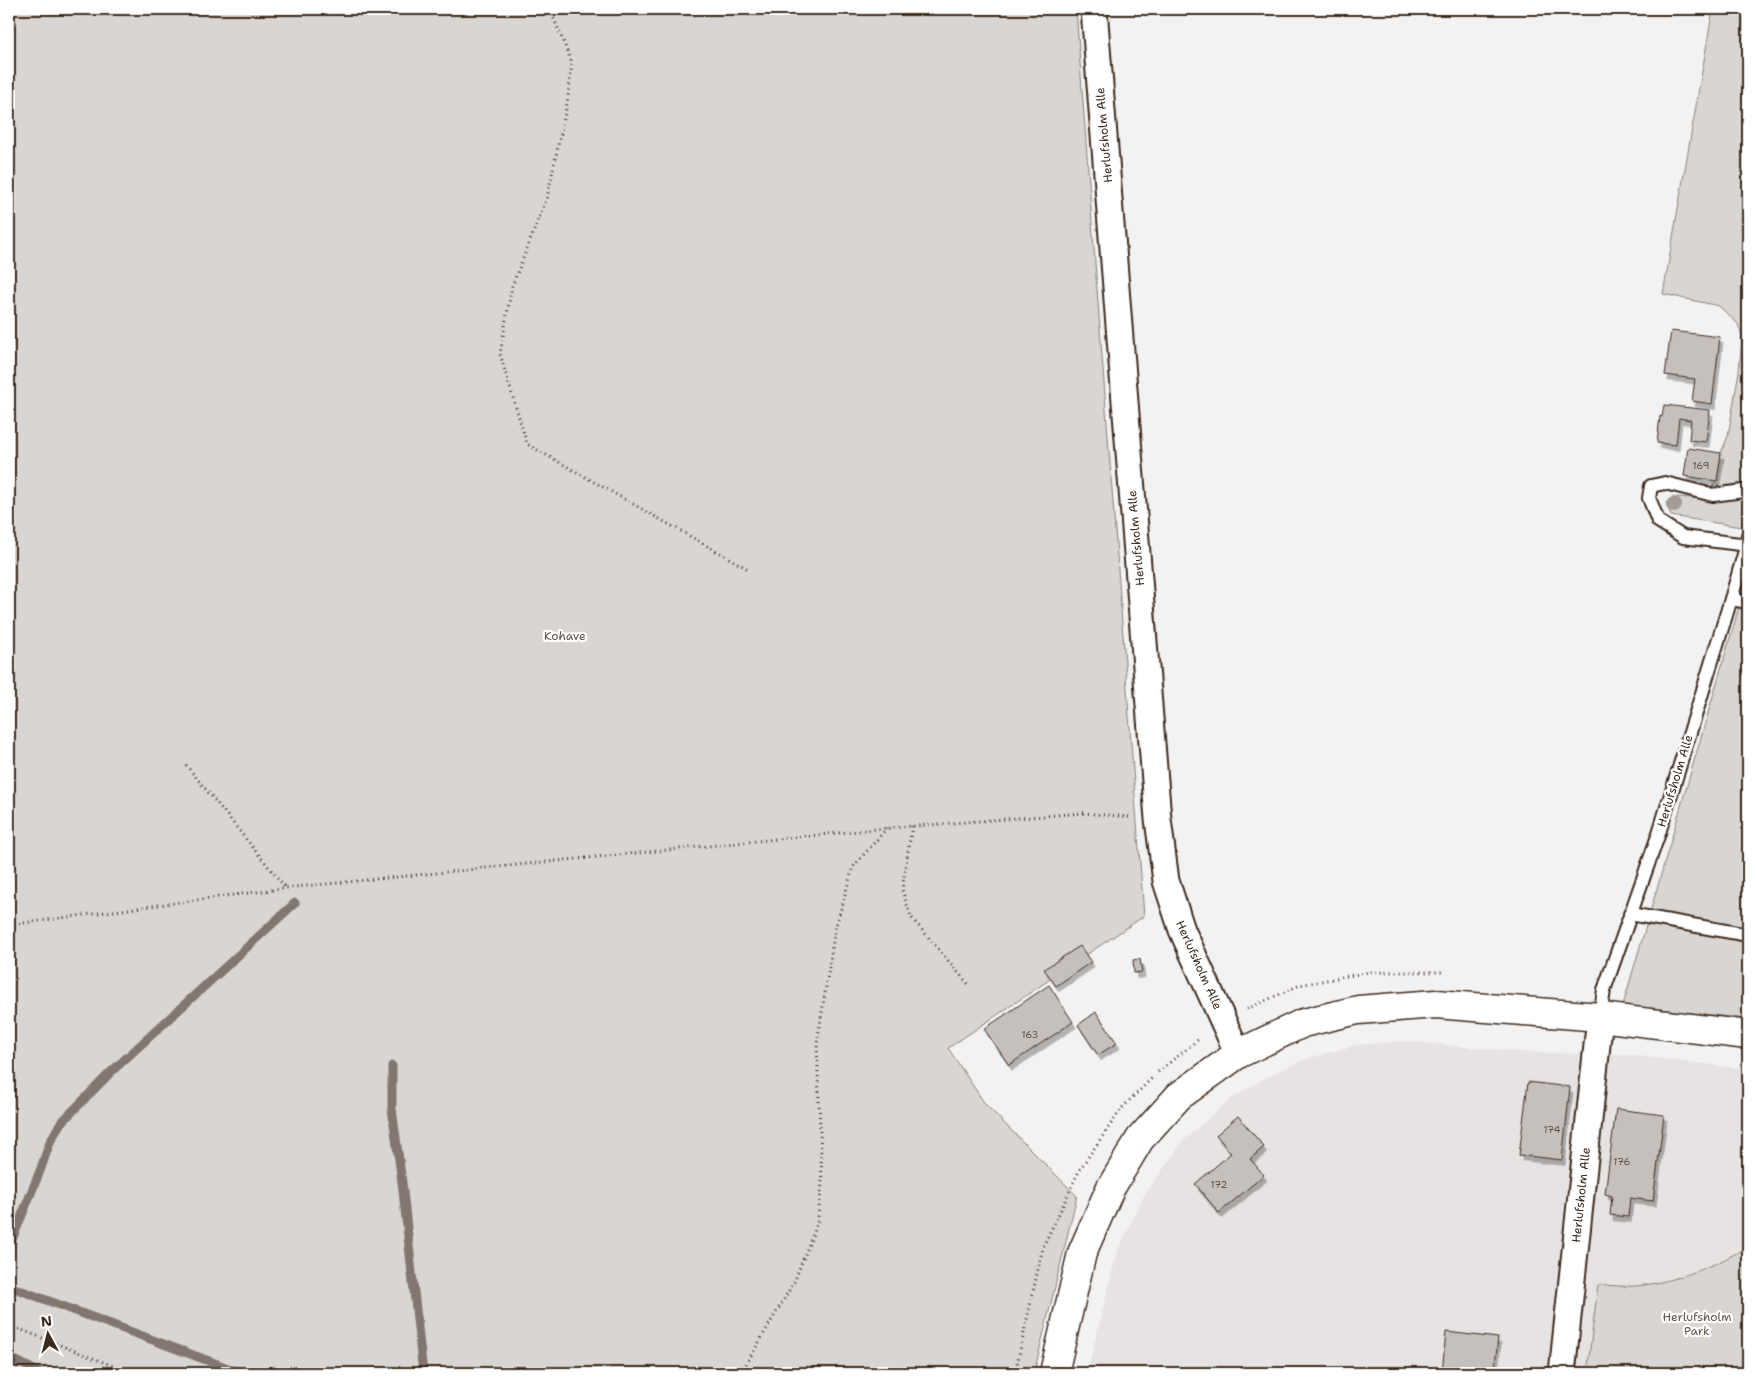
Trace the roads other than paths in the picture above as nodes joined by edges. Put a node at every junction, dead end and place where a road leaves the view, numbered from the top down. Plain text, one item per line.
1 (1094, 9) edge
2 (1742, 491) dead end
3 (1748, 541) edge
4 (1731, 599) junction
5 (1748, 602) edge
6 (1630, 914) junction
7 (1748, 935) edge
8 (1600, 1017) junction
9 (1748, 1035) edge
10 (1238, 1054) junction
11 (1054, 1373) edge
12 (1562, 1373) edge

1 - 10 street, Herlufsholm Alle
2 - 3 lane
3 - 4 lane, Herlufsholm Alle
4 - 5 lane
4 - 6 lane, Herlufsholm Alle
6 - 7 lane
6 - 8 lane, Herlufsholm Alle
8 - 9 street
8 - 10 street
8 - 12 street, Herlufsholm Alle
10 - 11 street

